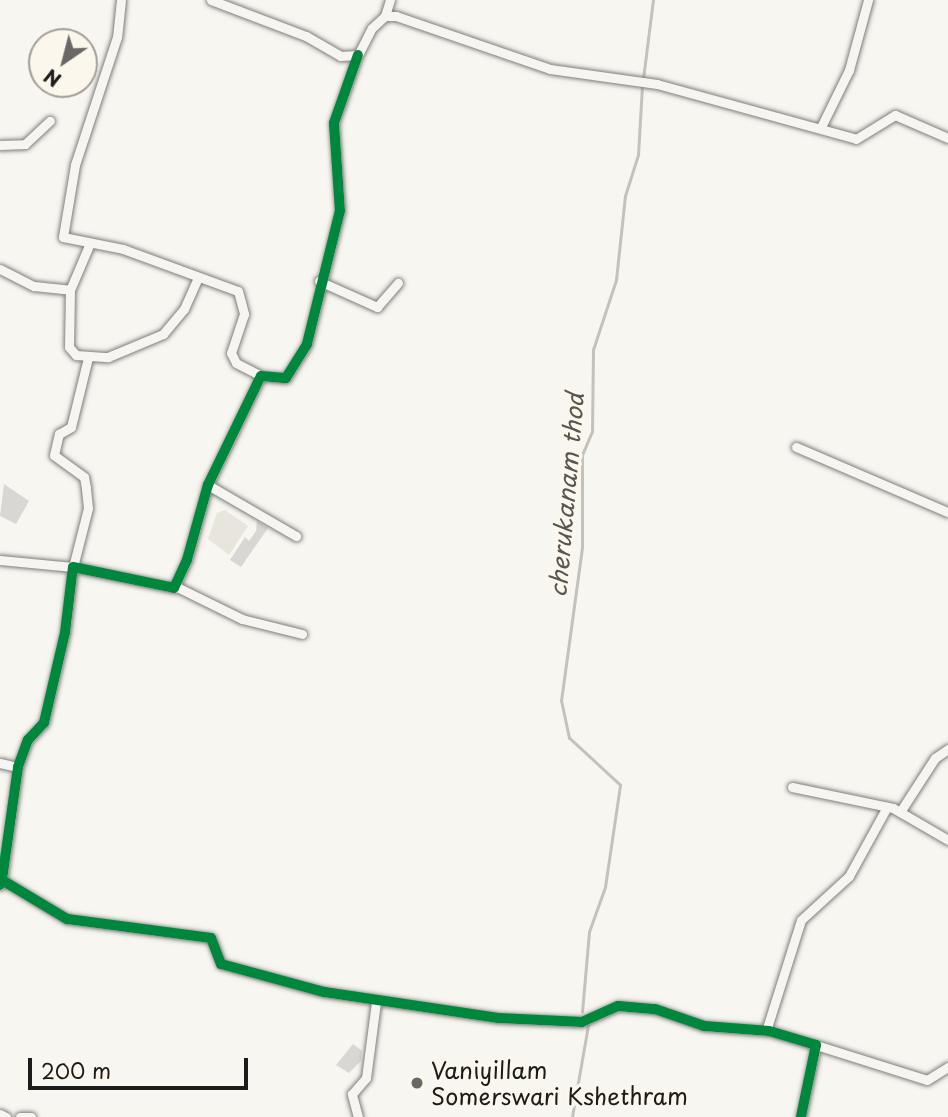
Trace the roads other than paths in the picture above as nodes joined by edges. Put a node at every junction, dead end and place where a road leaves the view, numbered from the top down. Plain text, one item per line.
1 (121, 0) edge
2 (211, 0) edge
3 (390, 0) edge
4 (868, 0) edge
5 (385, 16) junction
6 (359, 55) junction
7 (50, 121) dead end
8 (821, 127) junction
9 (948, 138) edge
10 (0, 145) edge
11 (90, 243) junction
12 (0, 269) edge
13 (198, 278) junction
14 (319, 281) junction
15 (398, 284) dead end
16 (70, 290) junction
17 (88, 358) junction
18 (261, 376) junction
19 (796, 447) dead end
20 (208, 485) junction
21 (948, 512) edge
22 (296, 536) dead end
23 (0, 560) edge
24 (73, 567) junction
25 (175, 586) junction
26 (302, 634) dead end
27 (948, 749) edge
28 (0, 763) edge
29 (18, 767) junction
30 (792, 787) dead end
31 (887, 807) junction
32 (900, 812) junction
33 (948, 840) edge
34 (1, 882) edge
35 (376, 1002) junction
36 (766, 1031) junction
37 (817, 1045) junction
38 (948, 1067) edge
39 (0, 1114) edge
40 (6, 1117) edge
41 (20, 1117) edge
42 (31, 1117) edge
43 (358, 1117) edge
44 (801, 1117) edge

1 - 11 street
2 - 6 street
3 - 5 street
4 - 8 street
5 - 6 street
5 - 8 street
6 - 14 street
7 - 10 street
8 - 9 street
11 - 13 street
11 - 16 street
12 - 16 street
13 - 17 street
13 - 18 street
14 - 15 street
14 - 18 street
16 - 17 street
17 - 24 street
18 - 20 street
19 - 21 street
20 - 22 street
20 - 25 street
23 - 24 street
24 - 25 street
24 - 29 street
25 - 26 street
27 - 32 street
28 - 29 street
29 - 34 street
30 - 31 street
31 - 32 street
31 - 36 street
32 - 33 street
34 - 35 street
35 - 36 street
35 - 43 street
36 - 37 street
37 - 38 street
37 - 44 street
39 - 40 street
41 - 42 street

